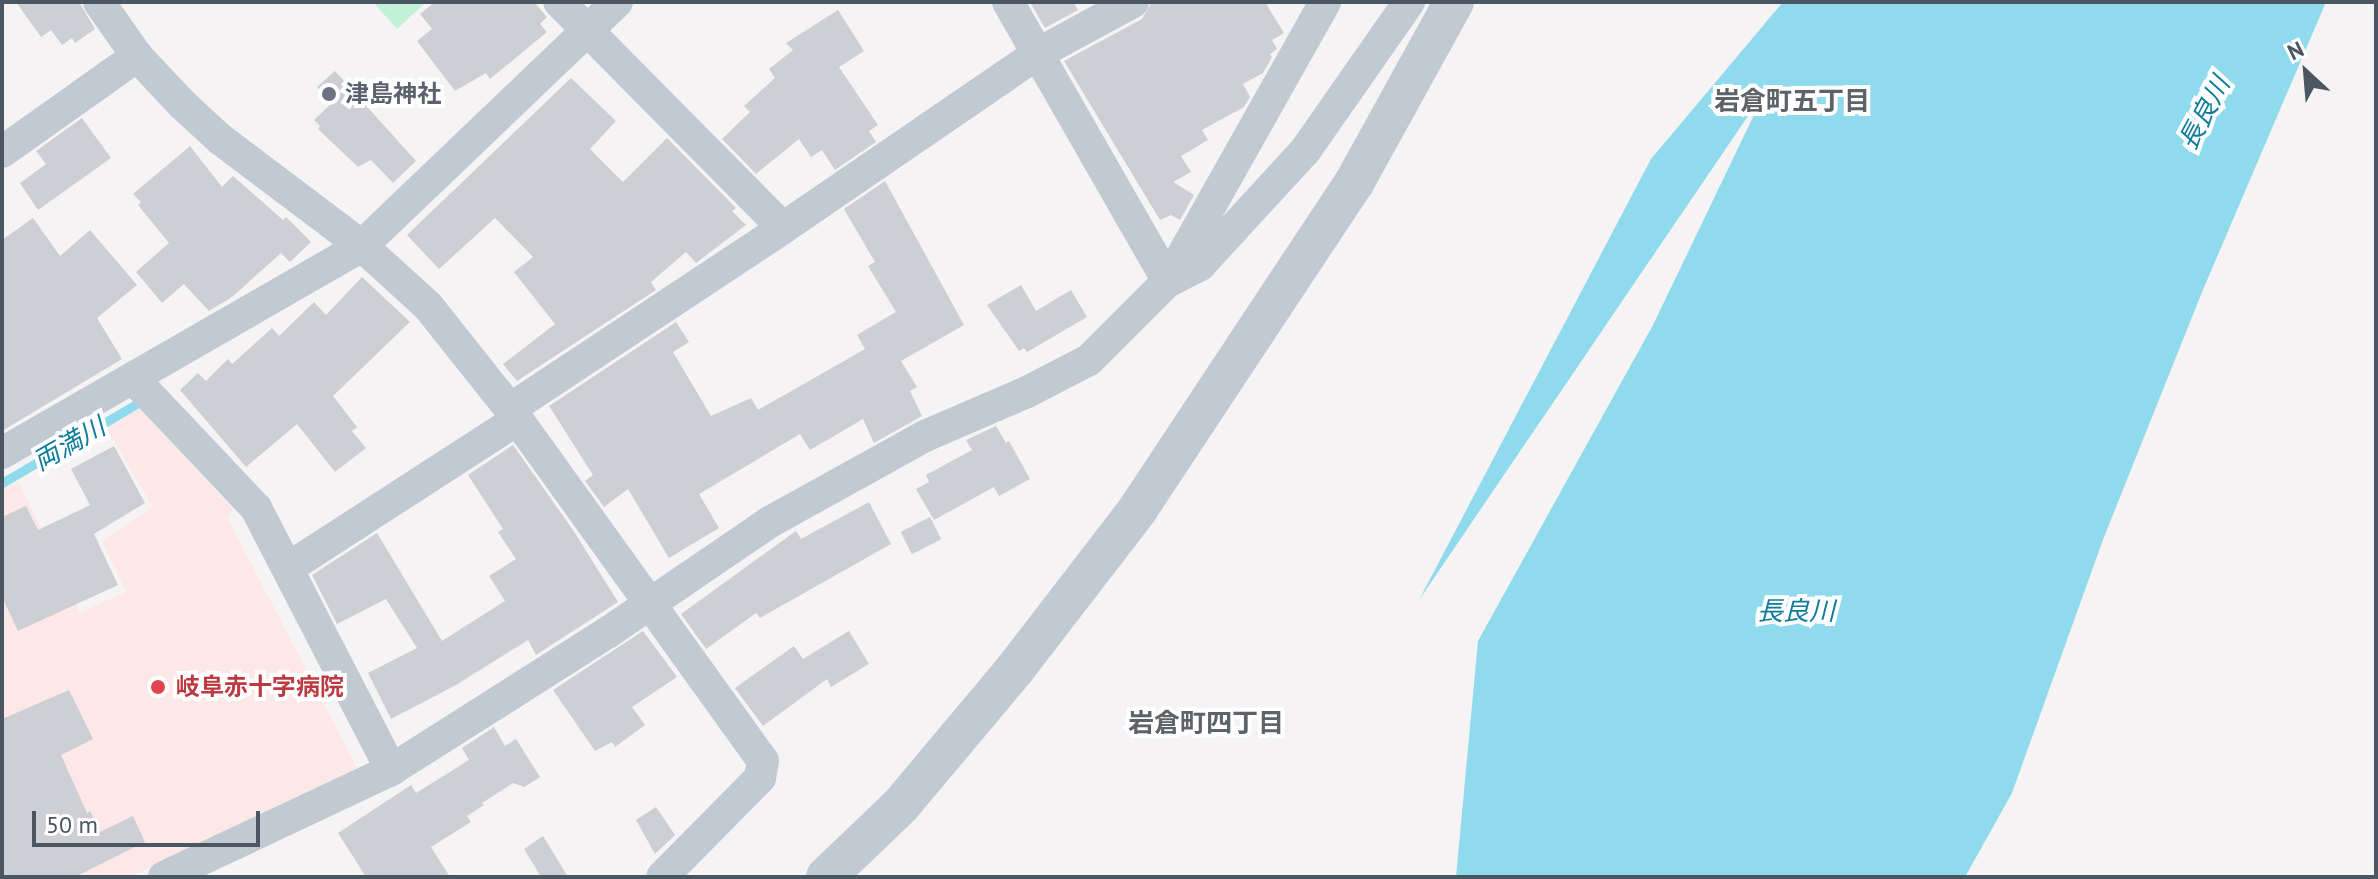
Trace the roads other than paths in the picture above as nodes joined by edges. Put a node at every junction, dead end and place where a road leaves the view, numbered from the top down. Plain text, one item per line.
1 (99, 2) edge
2 (559, 2) edge
3 (617, 2) edge
4 (1008, 2) edge
5 (1133, 2) edge
6 (1325, 2) edge
7 (1409, 2) edge
8 (1454, 2) edge
9 (588, 30) junction
10 (1039, 53) junction
11 (137, 56) junction
12 (2, 152) edge
13 (783, 228) junction
14 (362, 246) junction
15 (1168, 281) junction
16 (133, 378) junction
17 (513, 414) junction
18 (2, 453) edge
19 (288, 568) junction
20 (648, 604) junction
21 (391, 770) junction
22 (164, 877) edge
23 (662, 877) edge
24 (826, 877) edge

1 - 11 street
2 - 9 street
3 - 9 street
4 - 10 street
5 - 10 street
6 - 15 street
7 - 15 street
8 - 24 street
9 - 13 street
9 - 14 street
10 - 13 street
10 - 15 street
11 - 12 street
11 - 14 street
13 - 17 street
14 - 16 street
14 - 17 street
15 - 20 street
16 - 18 street
16 - 19 street
17 - 19 street
17 - 20 street
19 - 21 street
20 - 21 street
20 - 23 street
21 - 22 street

